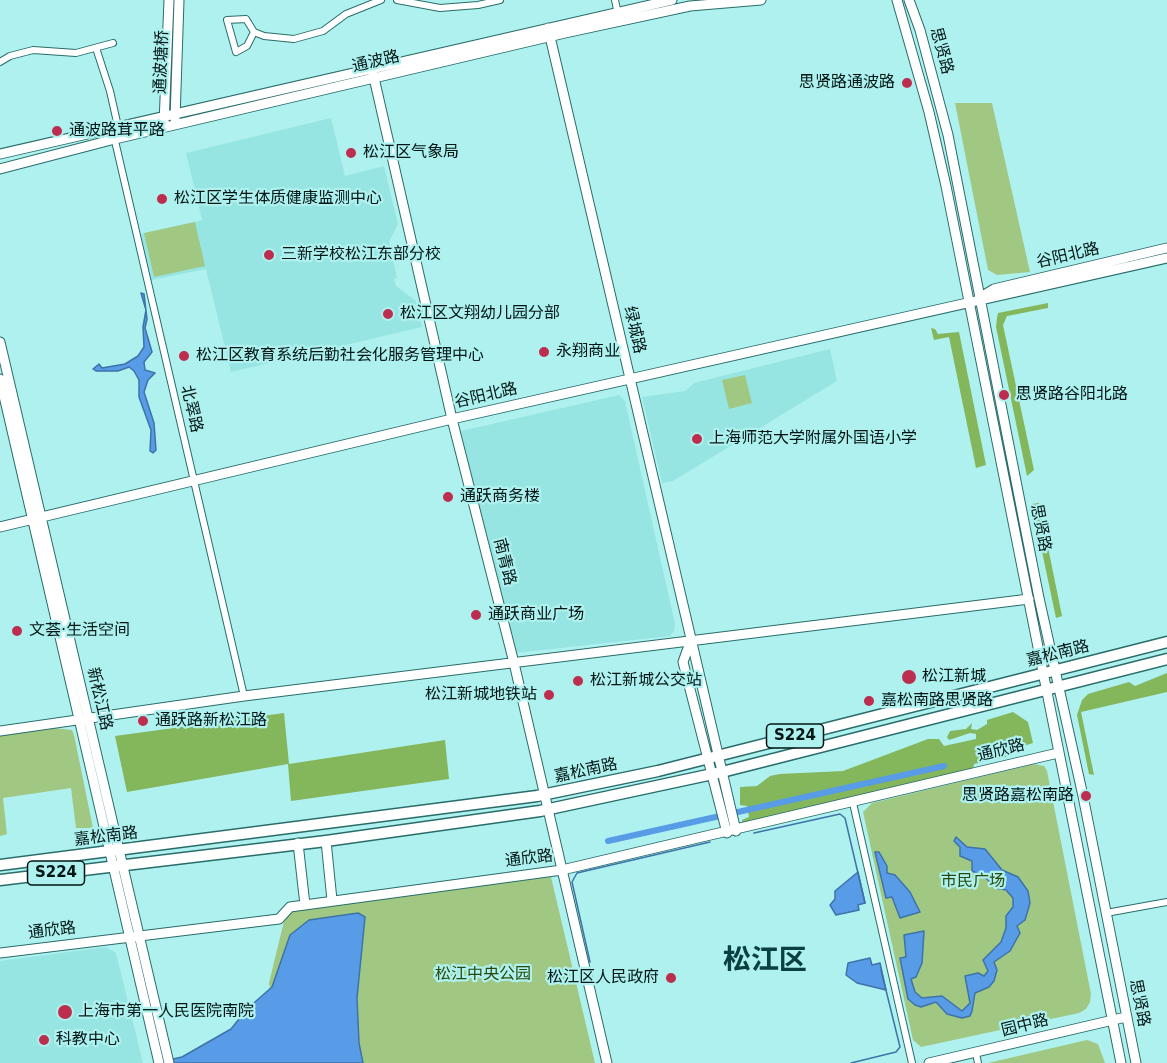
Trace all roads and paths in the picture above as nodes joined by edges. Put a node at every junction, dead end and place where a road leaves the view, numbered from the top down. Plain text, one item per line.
1 (169, 0) edge
2 (179, 0) edge
3 (381, 0) edge
4 (398, 0) edge
5 (500, 0) edge
6 (615, 0) edge
7 (672, 0) edge
8 (761, 0) edge
9 (897, 0) edge
10 (909, 0) edge
11 (618, 17) junction
12 (254, 32) junction
13 (549, 32) junction
14 (113, 44) dead end
15 (96, 48) junction
16 (0, 62) edge
17 (373, 73) junction
18 (175, 120) junction
19 (164, 122) junction
20 (115, 128) junction
21 (118, 138) junction
22 (0, 154) edge
23 (0, 169) edge
24 (1167, 248) edge
25 (1167, 258) edge
26 (979, 298) junction
27 (967, 301) junction
28 (0, 342) edge
29 (630, 378) junction
30 (0, 379) edge
31 (452, 419) junction
32 (193, 479) junction
33 (41, 518) junction
34 (31, 521) junction
35 (0, 527) edge
36 (1029, 599) junction
37 (691, 640) junction
38 (1167, 642) edge
39 (1167, 659) edge
40 (514, 663) junction
41 (1050, 672) junction
42 (1059, 686) junction
43 (1047, 689) junction
44 (244, 696) junction
45 (83, 721) junction
46 (0, 731) edge
47 (1058, 753) junction
48 (720, 755) junction
49 (707, 759) junction
50 (717, 773) junction
51 (545, 795) junction
52 (853, 803) junction
53 (548, 810) junction
54 (731, 828) junction
55 (326, 841) junction
56 (298, 843) junction
57 (113, 851) junction
58 (0, 865) edge
59 (117, 866) junction
60 (562, 870) junction
61 (0, 880) edge
62 (332, 900) junction
63 (1167, 902) edge
64 (305, 905) junction
65 (1106, 913) junction
66 (140, 936) junction
67 (129, 937) junction
68 (0, 953) edge
69 (1126, 1017) junction
70 (1112, 1020) junction
71 (976, 1053) junction
72 (164, 1061) edge
73 (607, 1063) edge
74 (912, 1063) edge
75 (930, 1063) edge
76 (978, 1063) edge
77 (1121, 1063) edge
78 (1136, 1063) edge

1 - 19 main road
2 - 18 main road, 通波塘桥
3 - 12 street
4 - 5 street
6 - 11 street
7 - 11 main road, 通波路
8 - 11 main road, 通波路
9 - 27 main road, 思贤路
10 - 26 main road, 思贤路
11 - 13 main road, 通波路
12 - 12 street
13 - 17 main road, 通波路
13 - 29 main road, 绿城路
14 - 15 street
15 - 16 street
15 - 20 street, 北翠路
17 - 18 main road, 通波路
17 - 31 main road, 南青路
18 - 19 main road, 通波路
19 - 20 main road, 通波路
19 - 21 main road, 通波路
20 - 21 street, 北翠路
20 - 22 main road, 通波路
21 - 23 main road, 通波路
21 - 32 street, 北翠路
24 - 26 main road, 谷阳北路
25 - 26 main road, 谷阳北路
26 - 27 main road, 谷阳北路
26 - 41 main road, 思贤路
27 - 29 main road, 谷阳北路
27 - 36 main road, 思贤路
28 - 33 main road, 新松江路
29 - 31 main road, 谷阳北路
29 - 37 main road, 绿城路
30 - 34 main road, 新松江路
31 - 32 main road, 谷阳北路
31 - 40 main road, 南青路
32 - 33 main road, 谷阳北路
32 - 44 street, 北翠路
33 - 34 main road, 谷阳北路
33 - 45 main road, 新松江路
34 - 35 main road, 谷阳北路
34 - 45 main road, 新松江路
36 - 37 main road
36 - 41 main road, 思贤路
37 - 40 main road
37 - 48 main road, 绿城路
37 - 49 main road, 绿城路
38 - 41 main road, 嘉松南路 / S224
39 - 42 main road, 嘉松南路 / S224
40 - 44 main road
40 - 51 main road, 南青路
41 - 42 main road, 思贤路
41 - 43 main road, 思贤路
41 - 48 main road, 嘉松南路 / S224
42 - 43 main road, 嘉松南路 / S224
42 - 65 main road, 思贤路
43 - 47 main road, 思贤路
43 - 50 main road, 嘉松南路 / S224
44 - 45 main road
45 - 46 main road
45 - 57 main road, 新松江路
47 - 52 main road, 通欣路
47 - 70 main road, 思贤路
48 - 49 main road, 嘉松南路 / S224
48 - 50 main road, 绿城路
49 - 50 main road, 绿城路
49 - 51 main road, 嘉松南路 / S224
50 - 53 main road, 嘉松南路 / S224
50 - 54 main road, 绿城路
51 - 53 main road, 南青路
51 - 57 main road, 嘉松南路 / S224
52 - 54 main road, 通欣路
52 - 74 street
53 - 55 main road, 嘉松南路 / S224
53 - 60 main road, 南青路
54 - 60 main road, 通欣路
55 - 56 main road, 嘉松南路 / S224
55 - 62 main road
56 - 59 main road, 嘉松南路 / S224
56 - 64 main road
57 - 58 main road, 嘉松南路 / S224
57 - 59 main road, 新松江路
59 - 61 main road, 嘉松南路 / S224
59 - 66 main road, 新松江路
59 - 67 main road, 新松江路
60 - 62 main road, 通欣路
60 - 73 main road, 南青路
62 - 64 main road, 通欣路
63 - 65 street
64 - 66 main road, 通欣路
65 - 69 main road, 思贤路
66 - 67 main road, 通欣路
66 - 72 main road, 新松江路
67 - 68 main road, 通欣路
67 - 72 main road, 新松江路
69 - 70 main road, 园中路
69 - 78 main road, 思贤路
70 - 71 main road, 园中路
70 - 77 main road, 思贤路
71 - 75 main road, 园中路
71 - 76 street

